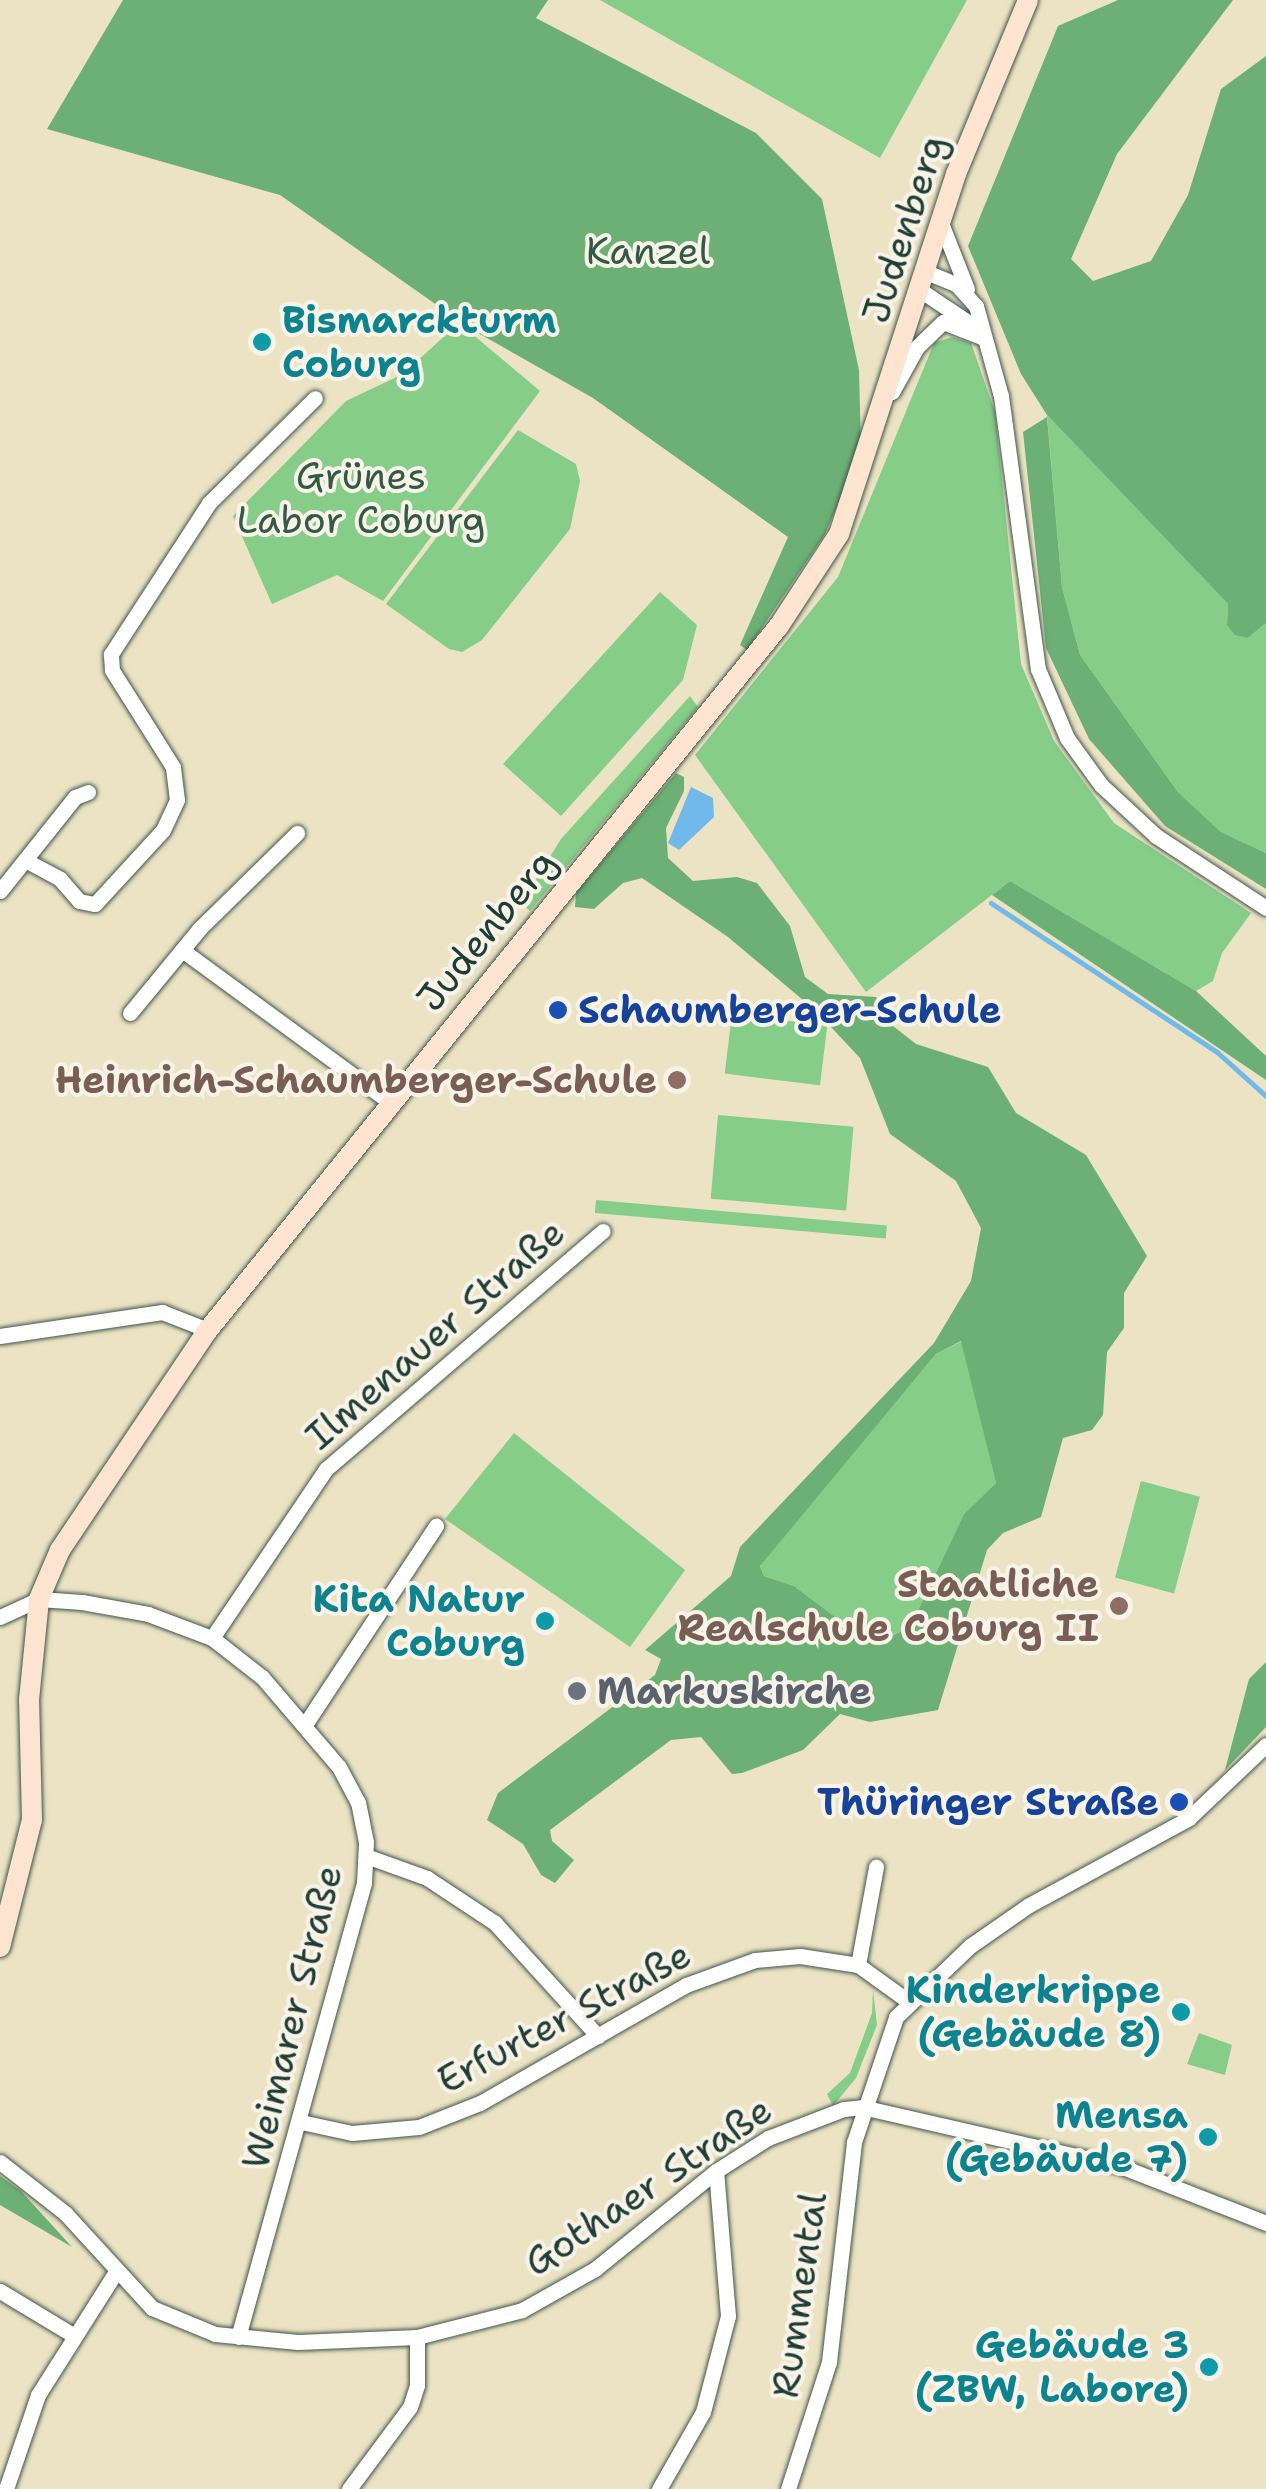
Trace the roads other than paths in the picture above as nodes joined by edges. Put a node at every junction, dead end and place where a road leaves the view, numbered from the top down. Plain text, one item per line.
1 (1028, 0) edge
2 (941, 222) junction
3 (923, 281) junction
4 (976, 306) junction
5 (984, 338) junction
6 (314, 398) dead end
7 (882, 408) junction
8 (88, 792) dead end
9 (297, 833) dead end
10 (25, 860) junction
11 (0, 891) edge
12 (1266, 908) edge
13 (182, 950) junction
14 (130, 1013) dead end
15 (391, 1103) junction
16 (603, 1231) dead end
17 (208, 1330) junction
18 (0, 1336) edge
19 (436, 1526) dead end
20 (39, 1599) junction
21 (0, 1617) edge
22 (212, 1638) junction
23 (304, 1726) junction
24 (1266, 1745) edge
25 (366, 1856) junction
26 (876, 1867) dead end
27 (0, 1946) edge
28 (858, 1964) junction
29 (908, 2001) junction
30 (598, 2036) junction
31 (862, 2107) junction
32 (301, 2122) junction
33 (0, 2162) edge
34 (716, 2171) junction
35 (1266, 2223) edge
36 (115, 2274) junction
37 (0, 2291) edge
38 (73, 2335) junction
39 (238, 2337) junction
40 (417, 2337) junction
41 (6, 2489) edge
42 (349, 2489) edge
43 (659, 2489) edge
44 (788, 2489) edge

1 - 2 street, Judenberg
2 - 3 street, Judenberg
2 - 4 street
3 - 4 street
3 - 5 street
3 - 7 street, Judenberg
4 - 5 street
5 - 7 street
5 - 12 street
6 - 10 street
7 - 15 street, Judenberg
8 - 10 street
9 - 13 street
10 - 11 street
13 - 14 street
13 - 15 street
15 - 17 street, Judenberg
16 - 22 street, Ilmenauer Straße
17 - 18 street
17 - 20 street, Judenberg
19 - 23 street
20 - 21 street
20 - 22 street, Weimarer Straße
20 - 27 street, Judenberg
22 - 23 street, Weimarer Straße
23 - 25 street, Weimarer Straße
24 - 29 street
25 - 30 street
25 - 32 street, Weimarer Straße
26 - 28 street
28 - 29 street, Erfurter Straße
28 - 30 street, Erfurter Straße
29 - 31 street
30 - 32 street, Erfurter Straße
31 - 34 street, Gothaer Straße
31 - 35 street
31 - 44 street, Rummental
32 - 39 street, Weimarer Straße
33 - 36 street, Gothaer Straße
34 - 40 street, Gothaer Straße
34 - 43 street
36 - 38 street
36 - 39 street, Gothaer Straße
37 - 38 street
38 - 41 street
39 - 40 street, Gothaer Straße
40 - 42 street

